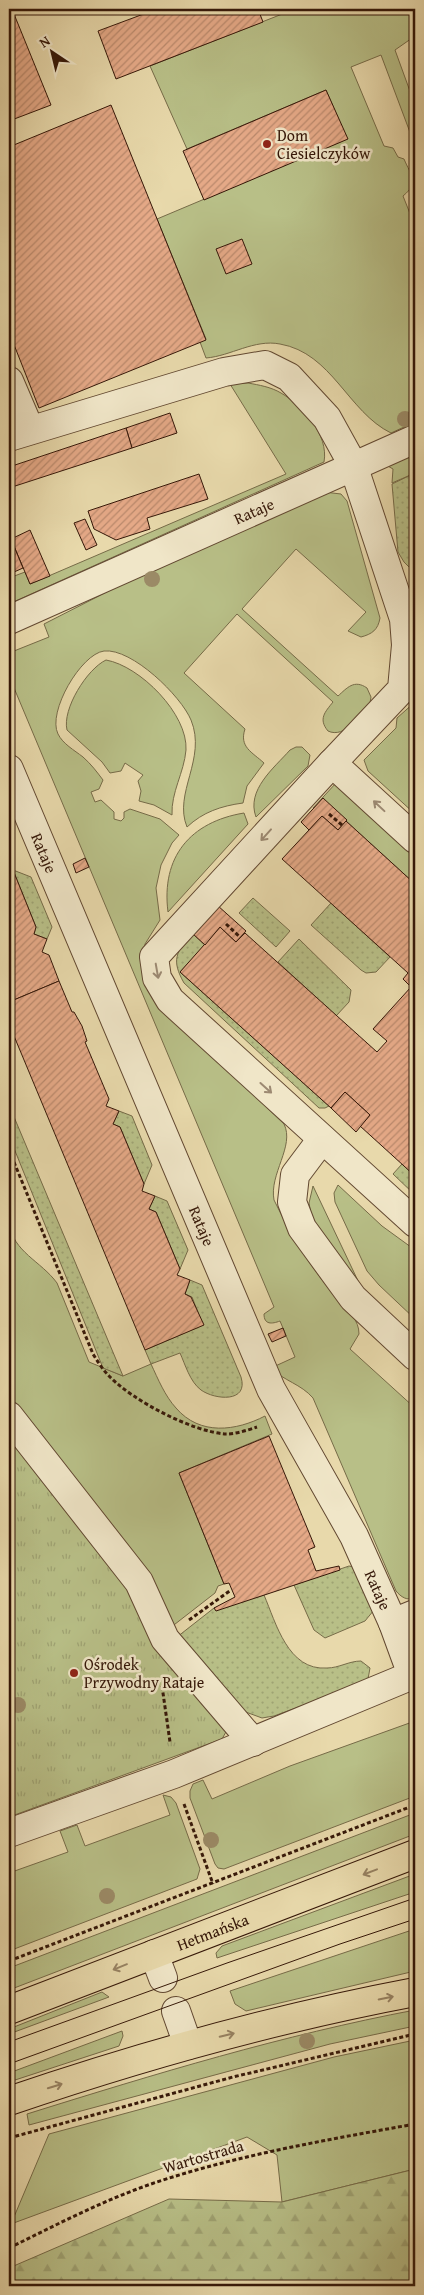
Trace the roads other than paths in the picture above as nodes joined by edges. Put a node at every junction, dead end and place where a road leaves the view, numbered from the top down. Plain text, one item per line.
1 (9, 381) edge
2 (19, 433) edge
3 (415, 438) edge
4 (353, 464) junction
5 (9, 620) edge
6 (332, 762) junction
7 (9, 769) edge
8 (415, 839) edge
9 (322, 1139) junction
10 (415, 1223) edge
11 (415, 1356) edge
12 (9, 1416) edge
13 (404, 1619) edge
14 (414, 1674) edge
15 (253, 1742) junction
16 (9, 1833) edge
17 (415, 1854) edge
18 (415, 1992) edge
19 (9, 2010) edge
20 (176, 2011) dead end
21 (188, 2045) junction
22 (9, 2101) edge

1 - 2 street
2 - 4 street
3 - 4 street, Rataje
4 - 5 street, Rataje
4 - 6 street
8 -> 6 street
6 -> 9 street
7 - 13 street, Rataje
9 - 10 street
9 - 11 street
12 - 15 street
13 - 14 street, Rataje
14 - 15 street
15 - 16 street
17 -> 19 main road, Hetmańska
21 -> 18 main road
20 - 21 street
22 -> 21 main road

